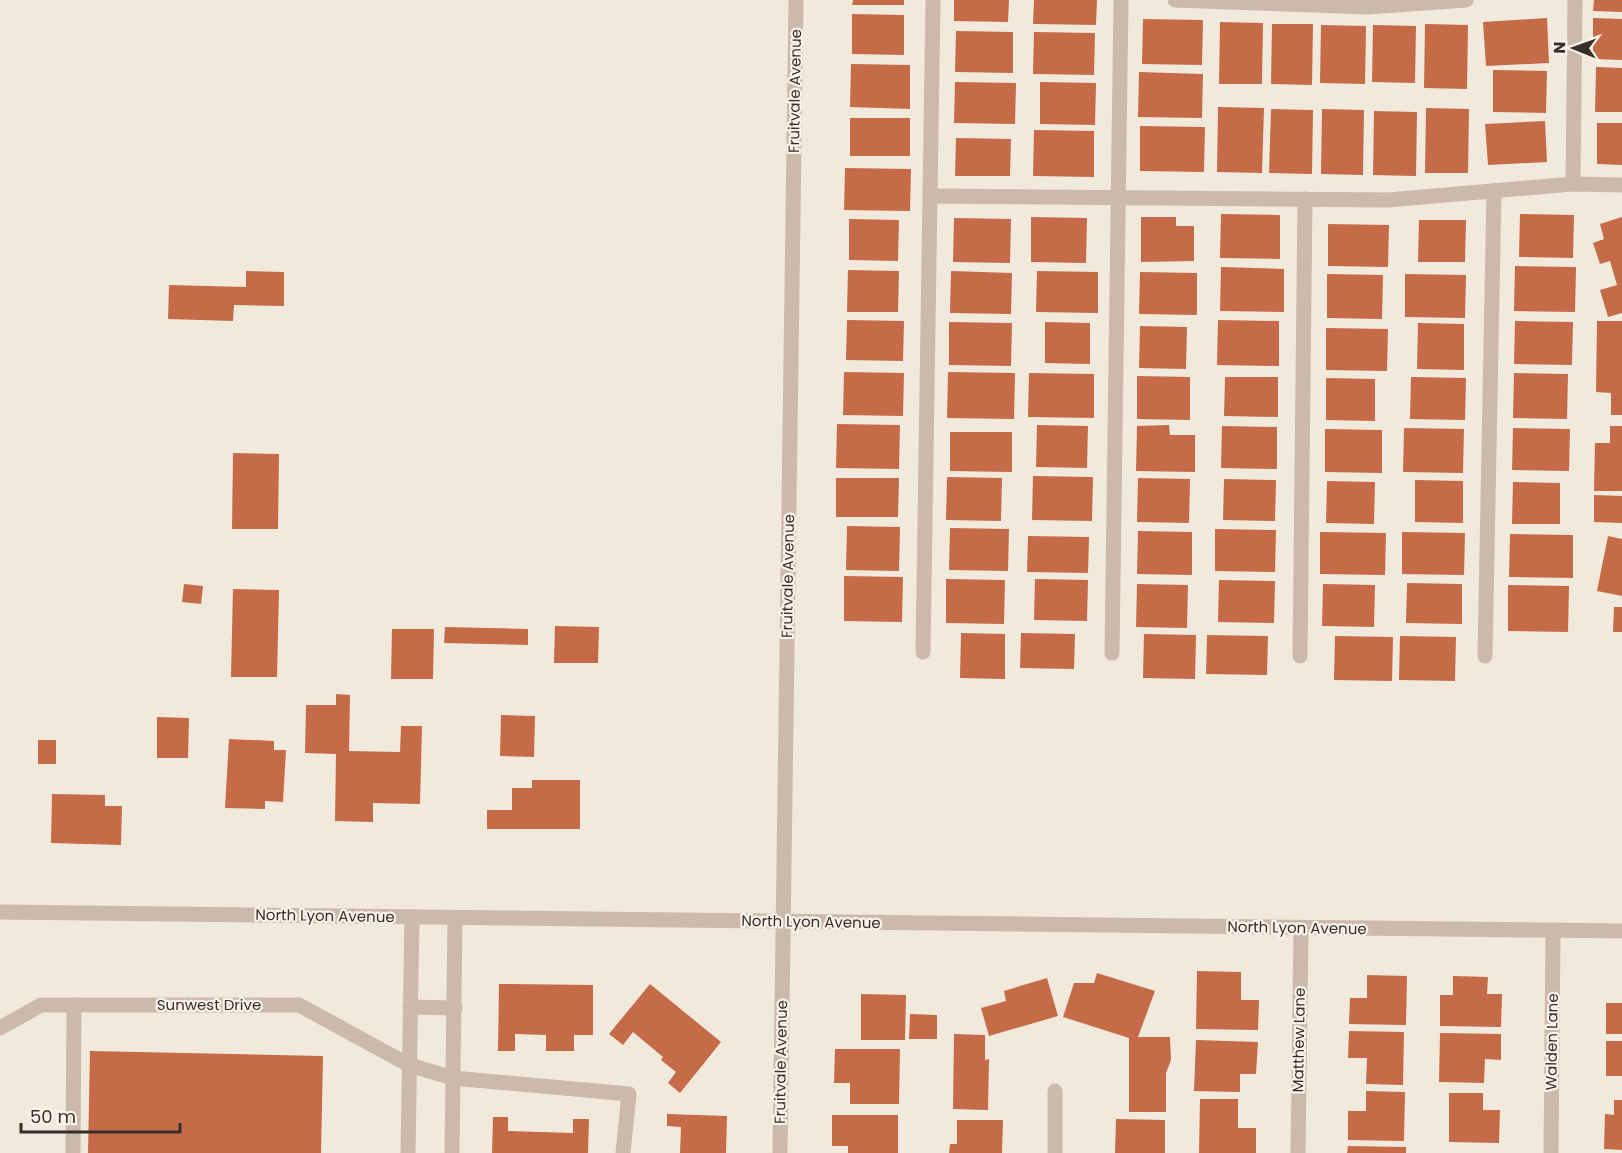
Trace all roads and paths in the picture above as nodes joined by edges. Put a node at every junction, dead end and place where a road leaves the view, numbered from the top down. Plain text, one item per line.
1 (796, 0) edge
2 (933, 0) edge
3 (1121, 0) edge
4 (1174, 0) edge
5 (1466, 0) edge
6 (1575, 0) edge
7 (1573, 184) junction
8 (1622, 185) edge
9 (1494, 191) junction
10 (930, 196) junction
11 (1118, 197) junction
12 (1305, 200) junction
13 (924, 652) dead end
14 (1112, 653) dead end
15 (1300, 656) dead end
16 (1485, 656) dead end
17 (0, 912) edge
18 (412, 917) junction
19 (455, 918) junction
20 (782, 922) junction
21 (1301, 928) junction
22 (1553, 930) junction
23 (1622, 931) edge
24 (74, 1005) junction
25 (410, 1007) junction
26 (455, 1008) junction
27 (0, 1028) edge
28 (410, 1065) junction
29 (453, 1078) junction
30 (1055, 1091) dead end
31 (73, 1153) edge
32 (408, 1153) edge
33 (452, 1153) edge
34 (623, 1153) edge
35 (780, 1153) edge
36 (1055, 1153) edge
37 (1298, 1153) edge
38 (1551, 1153) edge

1 - 20 street, Fruitvale Avenue
2 - 10 street
3 - 11 street
4 - 5 street
6 - 7 street
7 - 8 street
7 - 9 street
9 - 12 street
9 - 16 street
10 - 11 street
10 - 13 street
11 - 12 street
11 - 14 street
12 - 15 street
17 - 18 street, North Lyon Avenue
18 - 19 street, North Lyon Avenue
18 - 25 street
19 - 20 street, North Lyon Avenue
19 - 26 street
20 - 21 street, North Lyon Avenue
20 - 35 street, Fruitvale Avenue
21 - 22 street, North Lyon Avenue
21 - 37 street, Matthew Lane
22 - 23 street, North Lyon Avenue
22 - 38 street, Walden Lane
24 - 27 street, Sunwest Drive
24 - 28 street, Sunwest Drive
24 - 31 street
25 - 26 street
25 - 28 street
26 - 29 street
28 - 29 street, Sunwest Drive
28 - 32 street
29 - 33 street
29 - 34 street, Sunwest Drive
30 - 36 street

